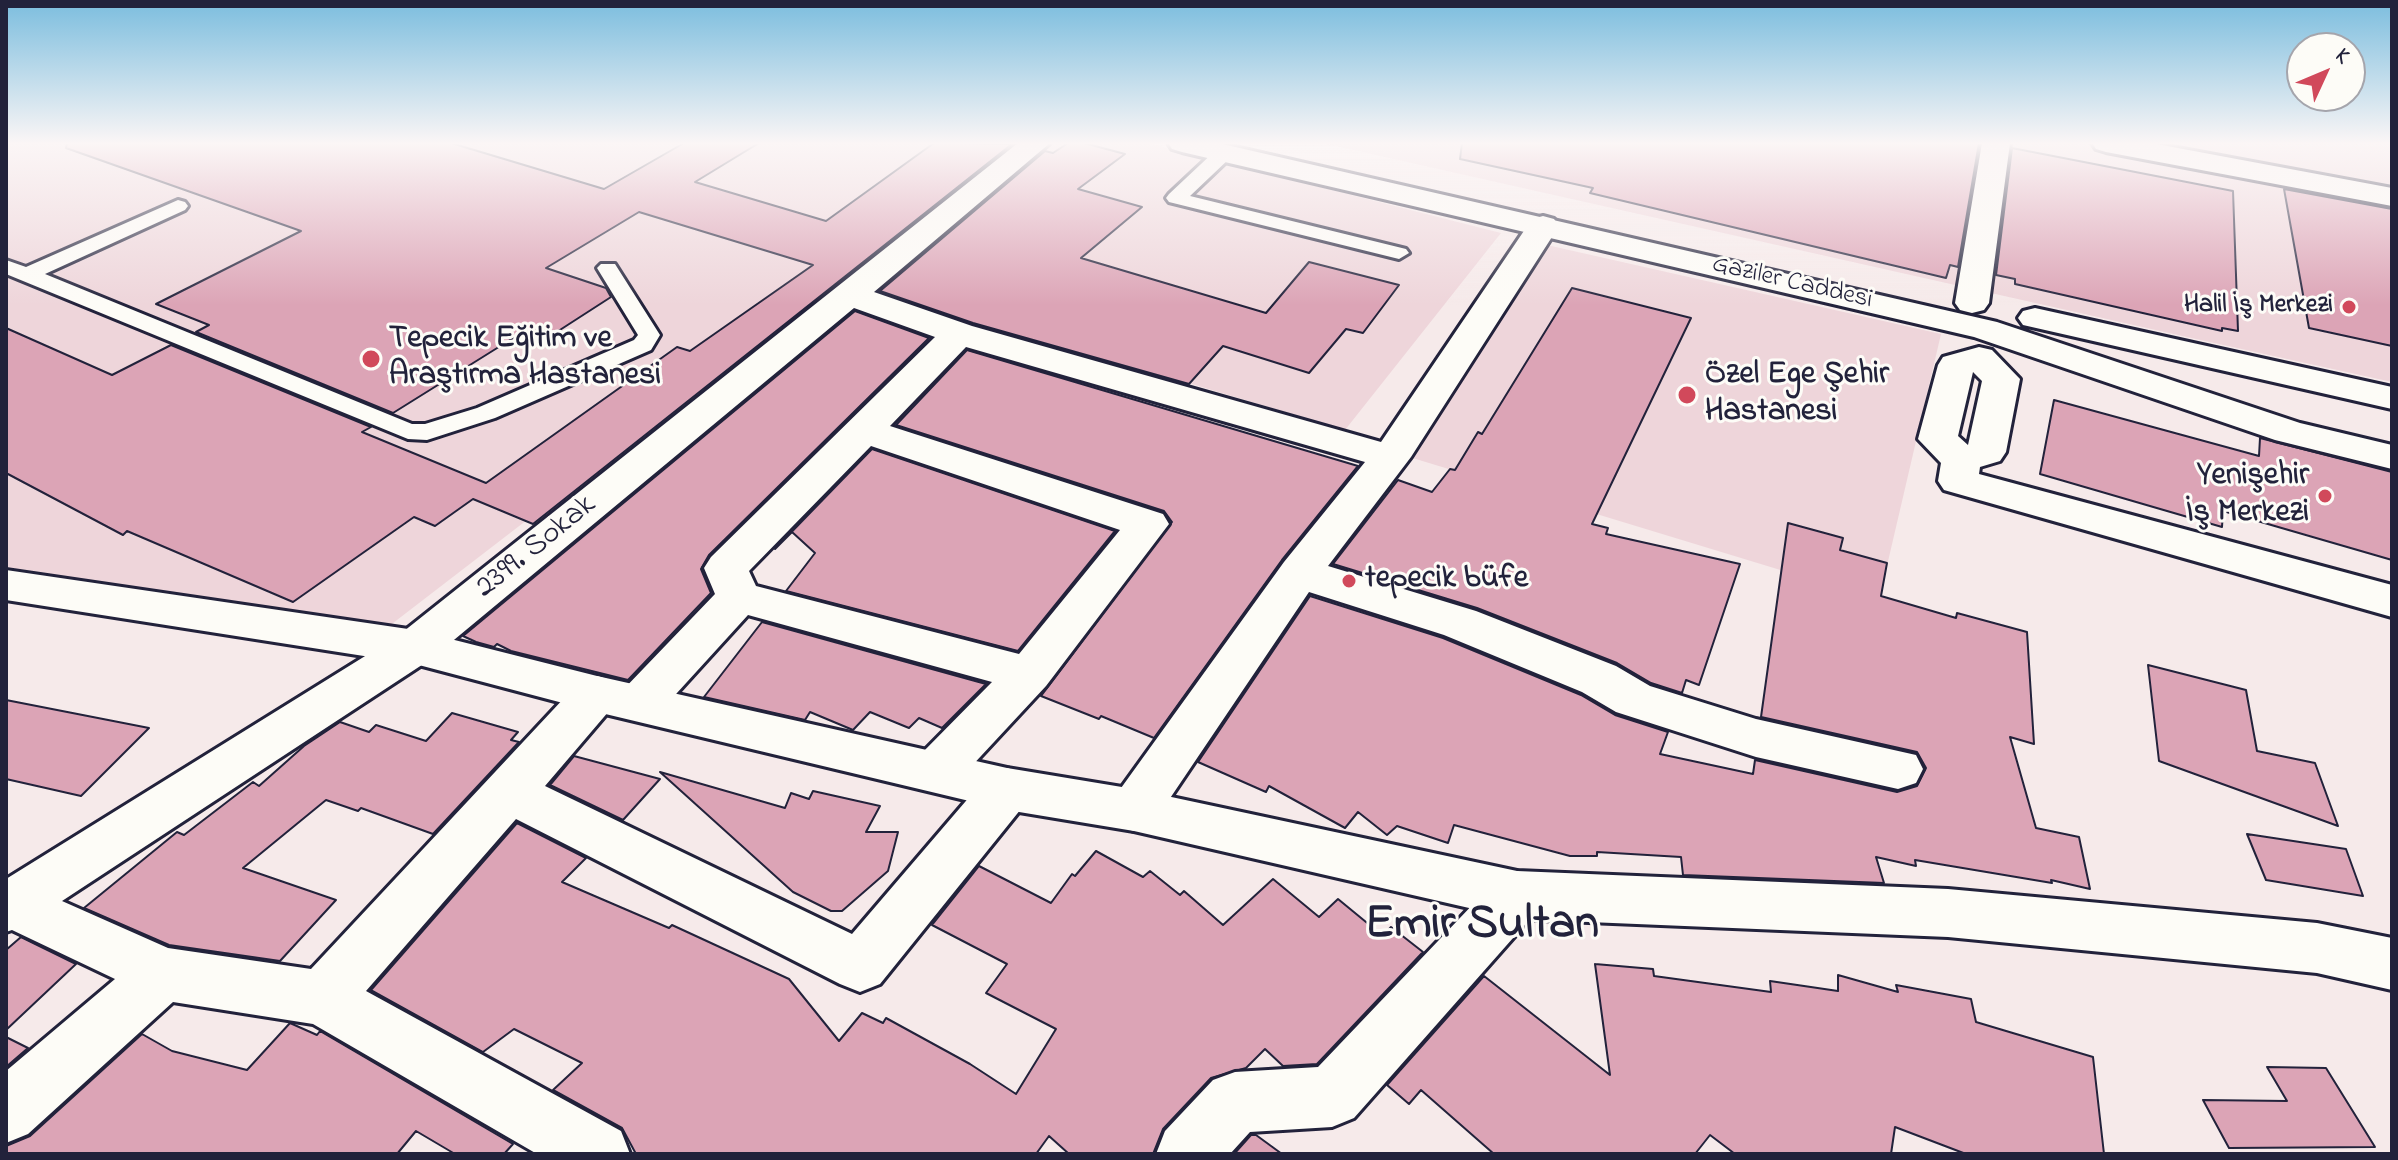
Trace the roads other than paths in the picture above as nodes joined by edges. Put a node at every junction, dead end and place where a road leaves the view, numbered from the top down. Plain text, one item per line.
1 (969, 197) edge
2 (1177, 197) edge
3 (1427, 197) edge
4 (1466, 197) edge
5 (1991, 197) edge
6 (178, 206) dead end
7 (1543, 226) junction
8 (1399, 253) dead end
9 (608, 268) dead end
10 (17, 270) edge
11 (849, 295) junction
12 (1979, 330) junction
13 (959, 334) junction
14 (2392, 398) edge
15 (863, 430) junction
16 (1391, 457) junction
17 (2392, 457) edge
18 (1299, 573) junction
19 (6, 585) edge
20 (739, 597) junction
21 (2392, 601) edge
22 (415, 647) junction
23 (1029, 674) junction
24 (618, 698) junction
25 (1898, 769) dead end
26 (937, 770) junction
27 (1007, 789) junction
28 (507, 791) junction
29 (1134, 810) junction
30 (1517, 895) junction
31 (9, 906) edge
32 (2392, 964) edge
33 (163, 974) junction
34 (323, 998) junction
35 (6, 1112) edge
36 (598, 1154) edge
37 (1188, 1154) edge

1 - 11 street, 2399. Sokak
2 - 8 lane
3 - 7 street, Gaziler Caddesi
4 - 12 street, Gaziler Caddesi
5 - 12 street
6 - 10 lane
7 - 12 street, Gaziler Caddesi
7 - 16 street
9 - 10 lane
11 - 13 street
11 - 22 street, 2399. Sokak
12 - 14 street, Gaziler Caddesi
12 - 17 street, Gaziler Caddesi
12 - 21 street
13 - 15 street
13 - 16 street
15 - 20 street
15 - 23 street
16 - 18 street
18 - 25 street
18 - 29 street
19 - 22 street
20 - 23 street
20 - 24 street
22 - 24 street
22 - 31 street, 2399. Sokak
23 - 26 street
24 - 26 street
24 - 28 street
26 - 27 street
27 - 28 street
27 - 29 street
28 - 34 street
29 - 30 street
30 - 32 street
30 - 37 street
31 - 33 street
33 - 34 street
33 - 35 street
34 - 36 street

